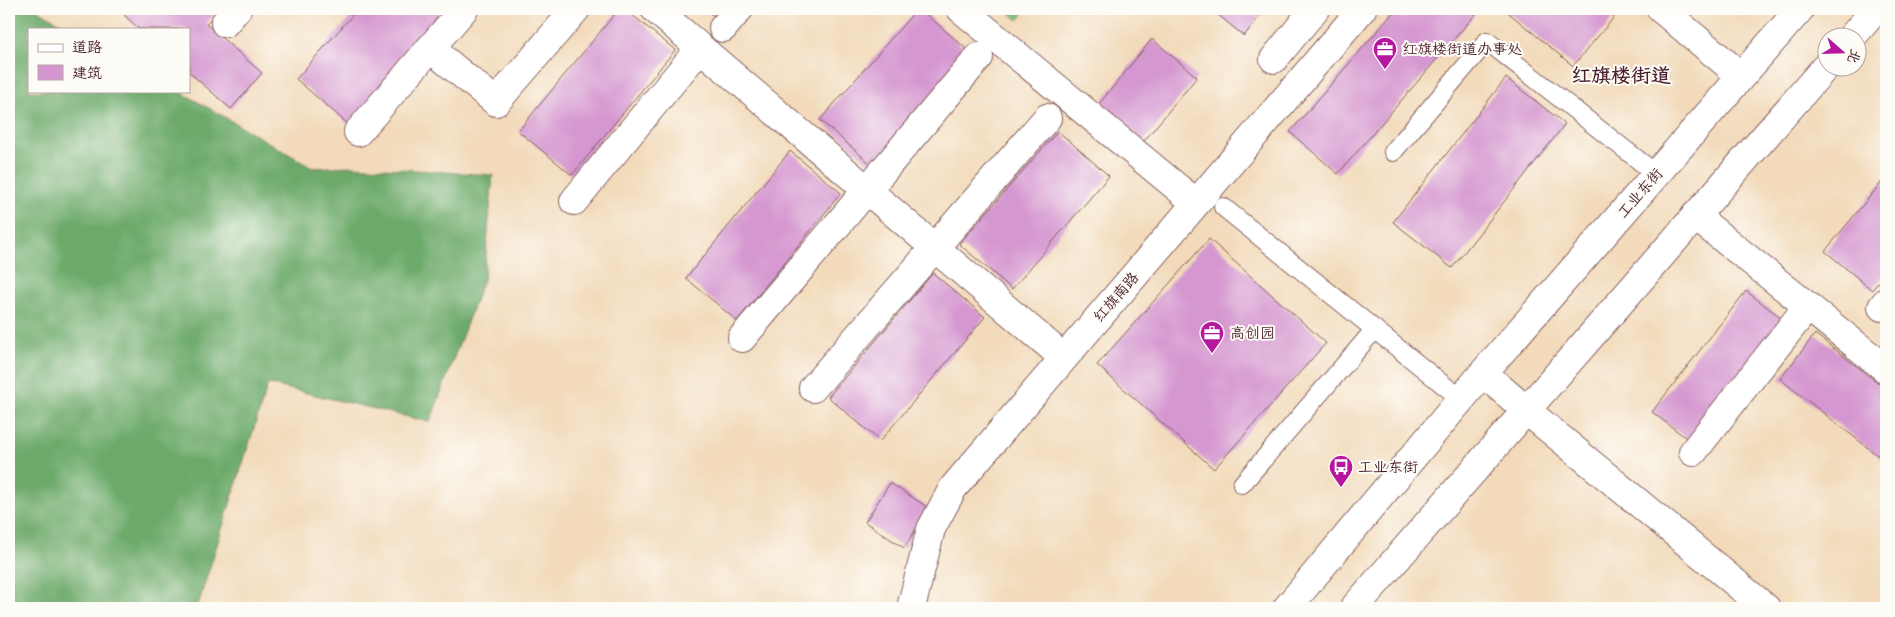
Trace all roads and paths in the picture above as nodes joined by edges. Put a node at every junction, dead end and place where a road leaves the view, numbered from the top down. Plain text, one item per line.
1 (464, 9) edge
2 (576, 9) edge
3 (655, 9) edge
4 (961, 9) edge
5 (1315, 9) edge
6 (1362, 9) edge
7 (1661, 9) edge
8 (1800, 9) edge
9 (1876, 9) edge
10 (1689, 18) edge
11 (1860, 28) edge
12 (430, 48) junction
13 (700, 48) junction
14 (979, 57) dead end
15 (1274, 59) dead end
16 (1818, 75) edge
17 (1741, 76) junction
18 (1047, 118) dead end
19 (358, 132) dead end
20 (1393, 152) dead end
21 (1656, 174) junction
22 (866, 189) junction
23 (574, 201) dead end
24 (1196, 203) junction
25 (1223, 207) dead end
26 (1695, 216) junction
27 (935, 248) junction
28 (1808, 306) junction
29 (1375, 329) junction
30 (742, 338) dead end
31 (1064, 358) junction
32 (1886, 369) edge
33 (1483, 373) junction
34 (813, 388) dead end
35 (1461, 399) junction
36 (1526, 410) junction
37 (1693, 452) dead end
38 (1242, 484) dead end
39 (911, 608) edge
40 (1287, 608) edge
41 (1354, 608) edge
42 (1766, 608) edge

1 - 12 street
2 - 12 street
3 - 13 street
4 - 24 street
5 - 15 street
6 - 24 street, 红旗南路
7 - 10 street
8 - 17 street, 工业东街
9 - 11 street
10 - 17 street
12 - 19 street
13 - 22 street
13 - 23 street
14 - 22 street
16 - 26 street
17 - 21 street, 工业东街
18 - 27 street
20 - 21 lane
21 - 33 street, 工业东街
22 - 27 street
22 - 30 street
24 - 31 street, 红旗南路
25 - 29 lane
26 - 28 street
26 - 36 street
27 - 31 street
27 - 34 street
28 - 32 street
28 - 37 street
29 - 35 lane
29 - 38 lane
31 - 39 street, 红旗南路
33 - 35 street, 工业东街
33 - 36 street
35 - 40 street, 工业东街
36 - 41 street
36 - 42 street

